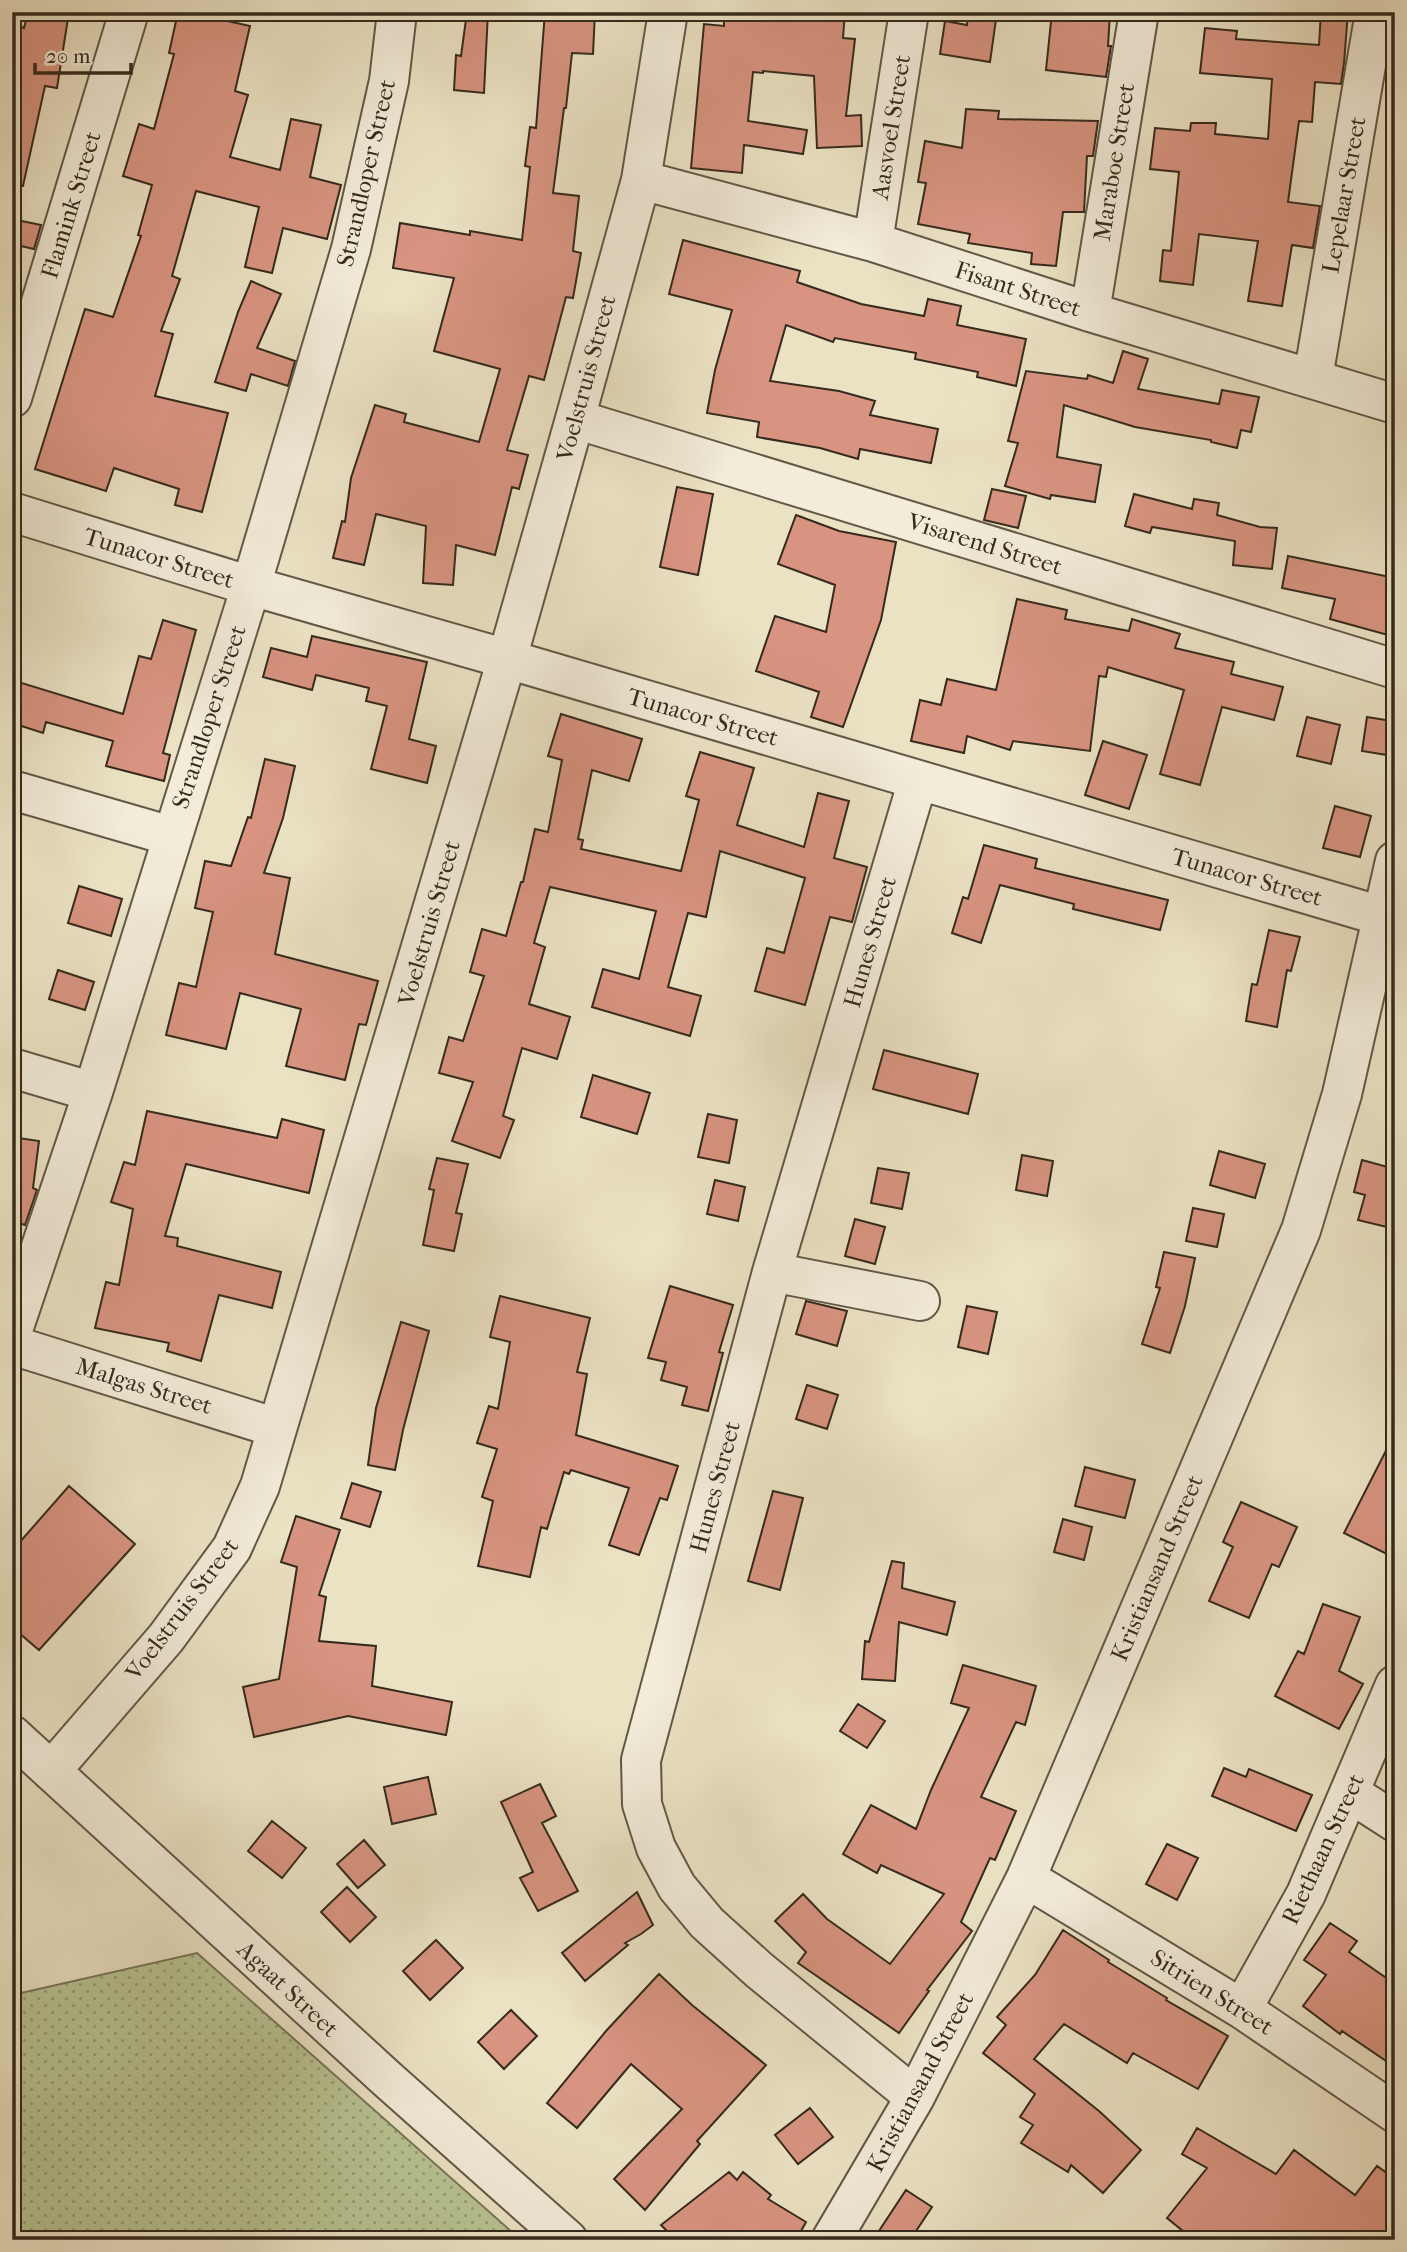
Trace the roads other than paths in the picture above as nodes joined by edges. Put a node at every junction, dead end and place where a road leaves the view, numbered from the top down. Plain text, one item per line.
1 (129, 12) edge
2 (397, 12) edge
3 (668, 12) edge
4 (909, 12) edge
5 (1139, 12) edge
6 (1375, 12) edge
7 (641, 180) junction
8 (873, 242) junction
9 (1090, 313) junction
10 (1313, 378) junction
11 (12, 398) edge
12 (1395, 404) edge
13 (575, 418) junction
14 (12, 512) edge
15 (251, 586) junction
16 (508, 659) junction
17 (1395, 669) edge
18 (918, 780) junction
19 (12, 790) edge
20 (172, 836) junction
21 (1395, 861) edge
22 (1388, 918) edge
23 (12, 1068) edge
24 (93, 1092) junction
25 (772, 1272) junction
26 (920, 1301) dead end
27 (12, 1333) edge
28 (12, 1345) edge
29 (277, 1428) junction
30 (1395, 1685) edge
31 (12, 1735) edge
32 (51, 1771) junction
33 (1350, 1793) junction
34 (1395, 1822) edge
35 (1026, 1878) junction
36 (1242, 2009) junction
37 (915, 2097) junction
38 (1395, 2113) edge
39 (568, 2240) edge
40 (831, 2240) edge

1 - 11 street, Flamink Street
2 - 15 street, Strandloper Street
3 - 7 street, Voelstruis Street
4 - 8 street, Aasvoel Street
5 - 9 street, Maraboe Street
6 - 10 street, Lepelaar Street
7 - 8 street, Fisant Street
7 - 13 street, Voelstruis Street
8 - 9 street, Fisant Street
9 - 10 street, Fisant Street
10 - 12 street, Fisant Street
13 - 16 street, Voelstruis Street
13 - 17 street, Visarend Street
14 - 15 street, Tunacor Street
15 - 16 street, Tunacor Street
15 - 20 street, Strandloper Street
16 - 18 street, Tunacor Street
16 - 29 street, Voelstruis Street
18 - 22 street, Tunacor Street
18 - 25 street, Hunes Street
19 - 20 street
20 - 24 street, Strandloper Street
21 - 22 street, Kristiansand Street
22 - 35 street, Kristiansand Street
23 - 24 street
24 - 27 street, Strandloper Street
25 - 26 street
25 - 37 street, Hunes Street
28 - 29 street, Malgas Street
29 - 32 street, Voelstruis Street
30 - 33 street, Riethaan Street
31 - 32 street, Agaat Street
32 - 39 street, Agaat Street
33 - 34 street
33 - 36 street, Riethaan Street
35 - 36 street, Sitrien Street
35 - 37 street, Kristiansand Street
36 - 38 street, Sitrien Street
37 - 40 street, Kristiansand Street

